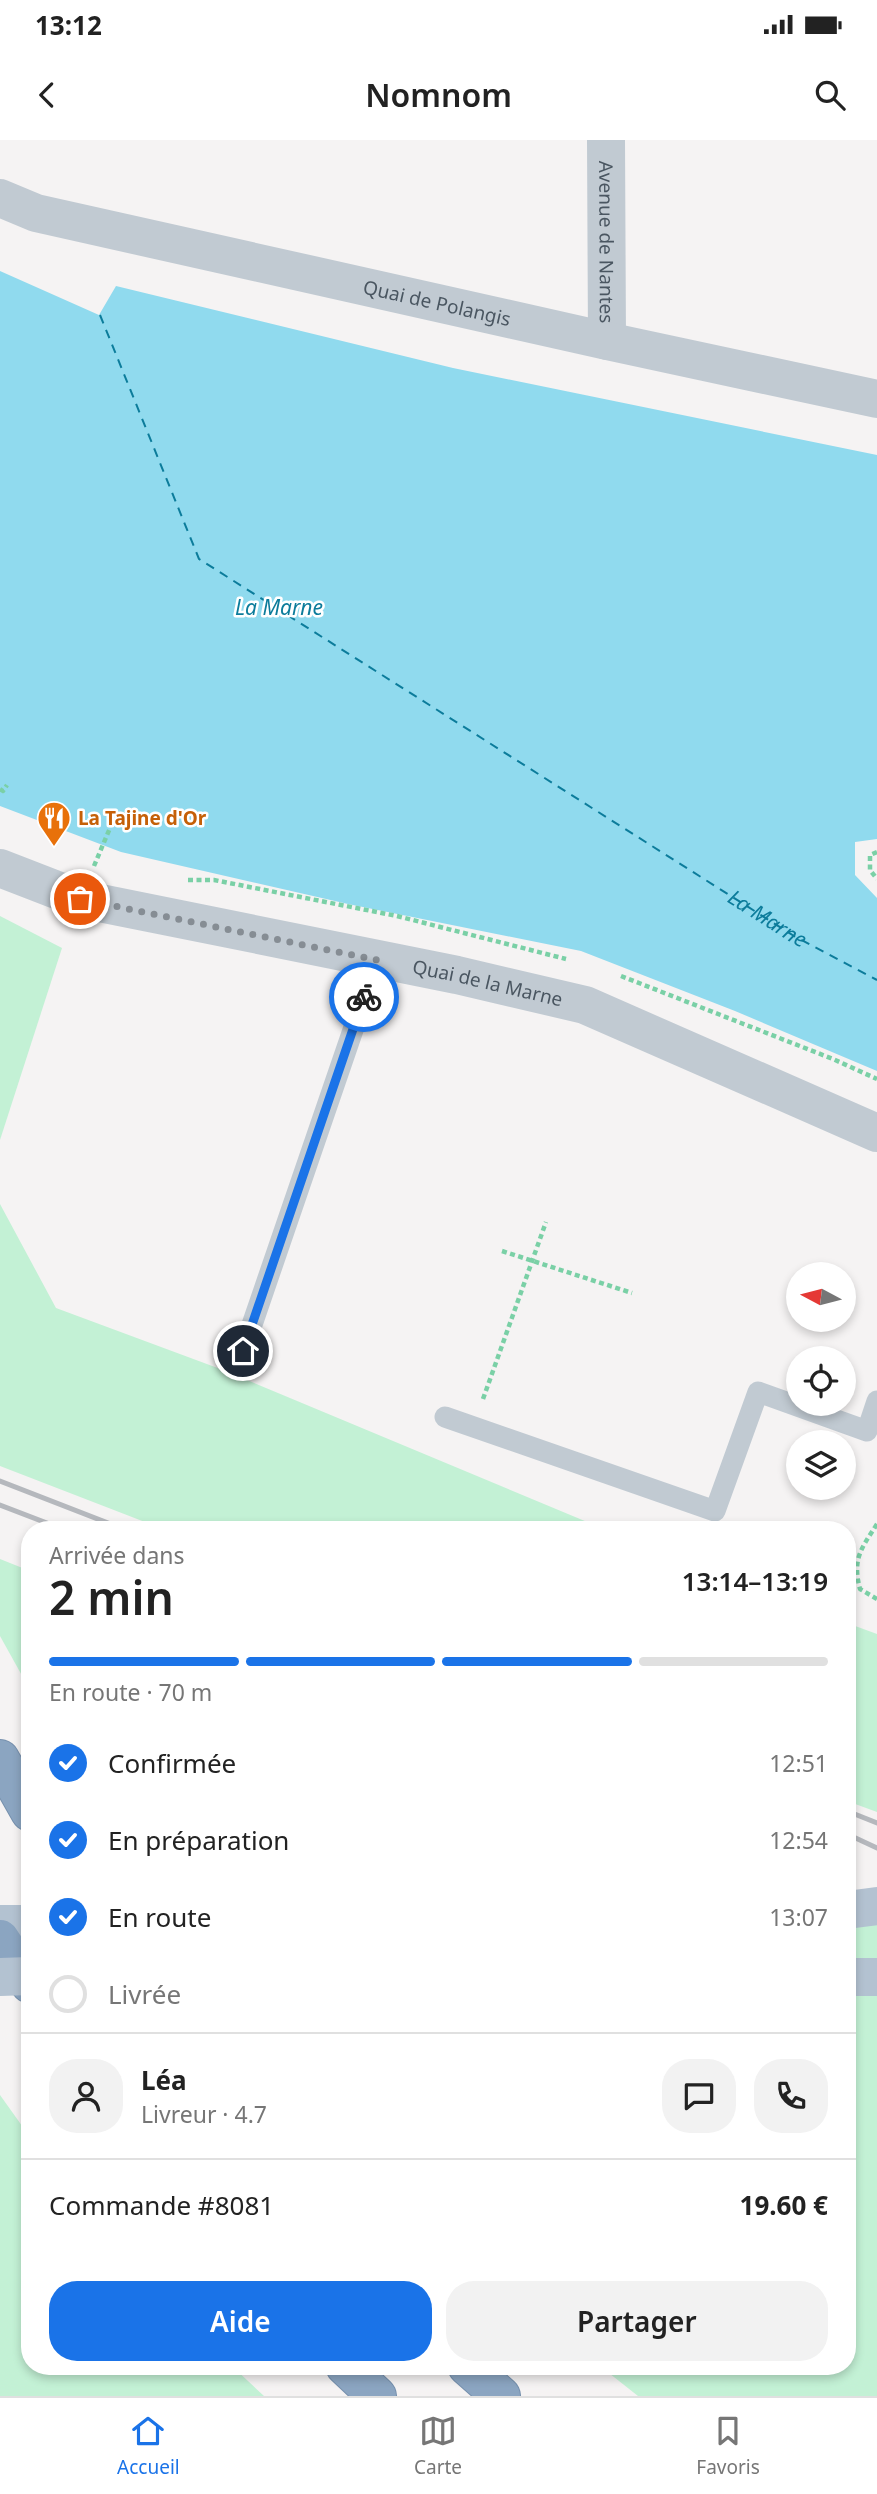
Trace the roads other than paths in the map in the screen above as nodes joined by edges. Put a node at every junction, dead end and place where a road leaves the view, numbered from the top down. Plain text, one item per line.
1 (606, 140) edge
2 (0, 198) edge
3 (607, 341) junction
4 (877, 399) edge
5 (0, 868) edge
6 (377, 960) junction
7 (877, 1133) edge
8 (243, 1351) dead end
9 (877, 1401) edge
10 (445, 1417) dead end
11 (0, 1759) edge
12 (21, 1796) edge
13 (877, 1906) edge
14 (856, 1909) edge
15 (0, 1924) edge
16 (21, 1924) edge
17 (0, 1939) edge
18 (21, 1970) edge
19 (21, 1976) edge
20 (0, 1977) edge
21 (355, 2375) edge
22 (477, 2375) edge
23 (377, 2396) edge
24 (501, 2396) edge

1 - 3 street, Avenue de Nantes
2 - 3 street, Quai de Polangis
3 - 4 street, Quai de Polangis
5 - 6 street, Quai de la Marne
6 - 7 street, Quai de la Marne
6 - 8 lane
9 - 10 lane
11 - 12 highway
13 - 14 main road
15 - 16 main road
17 - 18 highway
19 - 20 main road, bridge
21 - 23 highway
22 - 24 highway

